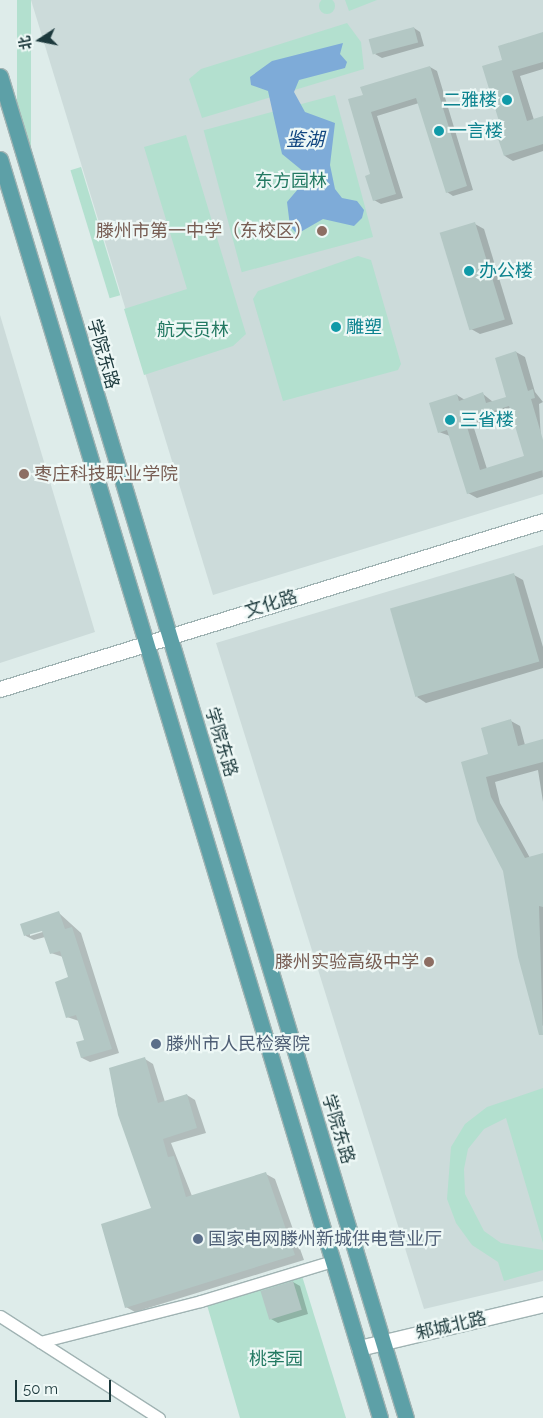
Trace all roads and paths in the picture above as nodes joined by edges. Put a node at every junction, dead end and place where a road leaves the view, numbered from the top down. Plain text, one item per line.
1 (0, 76) edge
2 (0, 159) edge
3 (543, 521) edge
4 (169, 636) junction
5 (145, 643) junction
6 (0, 689) edge
7 (333, 1261) junction
8 (543, 1304) edge
9 (0, 1316) edge
10 (40, 1342) junction
11 (383, 1342) junction
12 (359, 1348) junction
13 (159, 1418) edge
14 (380, 1418) edge
15 (406, 1418) edge

1 - 4 main road, 学院东路
2 - 5 main road
3 - 4 street, 文化路
4 - 5 street, 文化路
4 - 11 main road, 学院东路
5 - 6 street, 文化路
5 - 7 main road
7 - 10 street
7 - 12 main road
8 - 11 street, 邾城北路
9 - 10 street
10 - 13 street
11 - 12 street, 邾城北路
11 - 15 main road, 学院东路
12 - 14 main road

